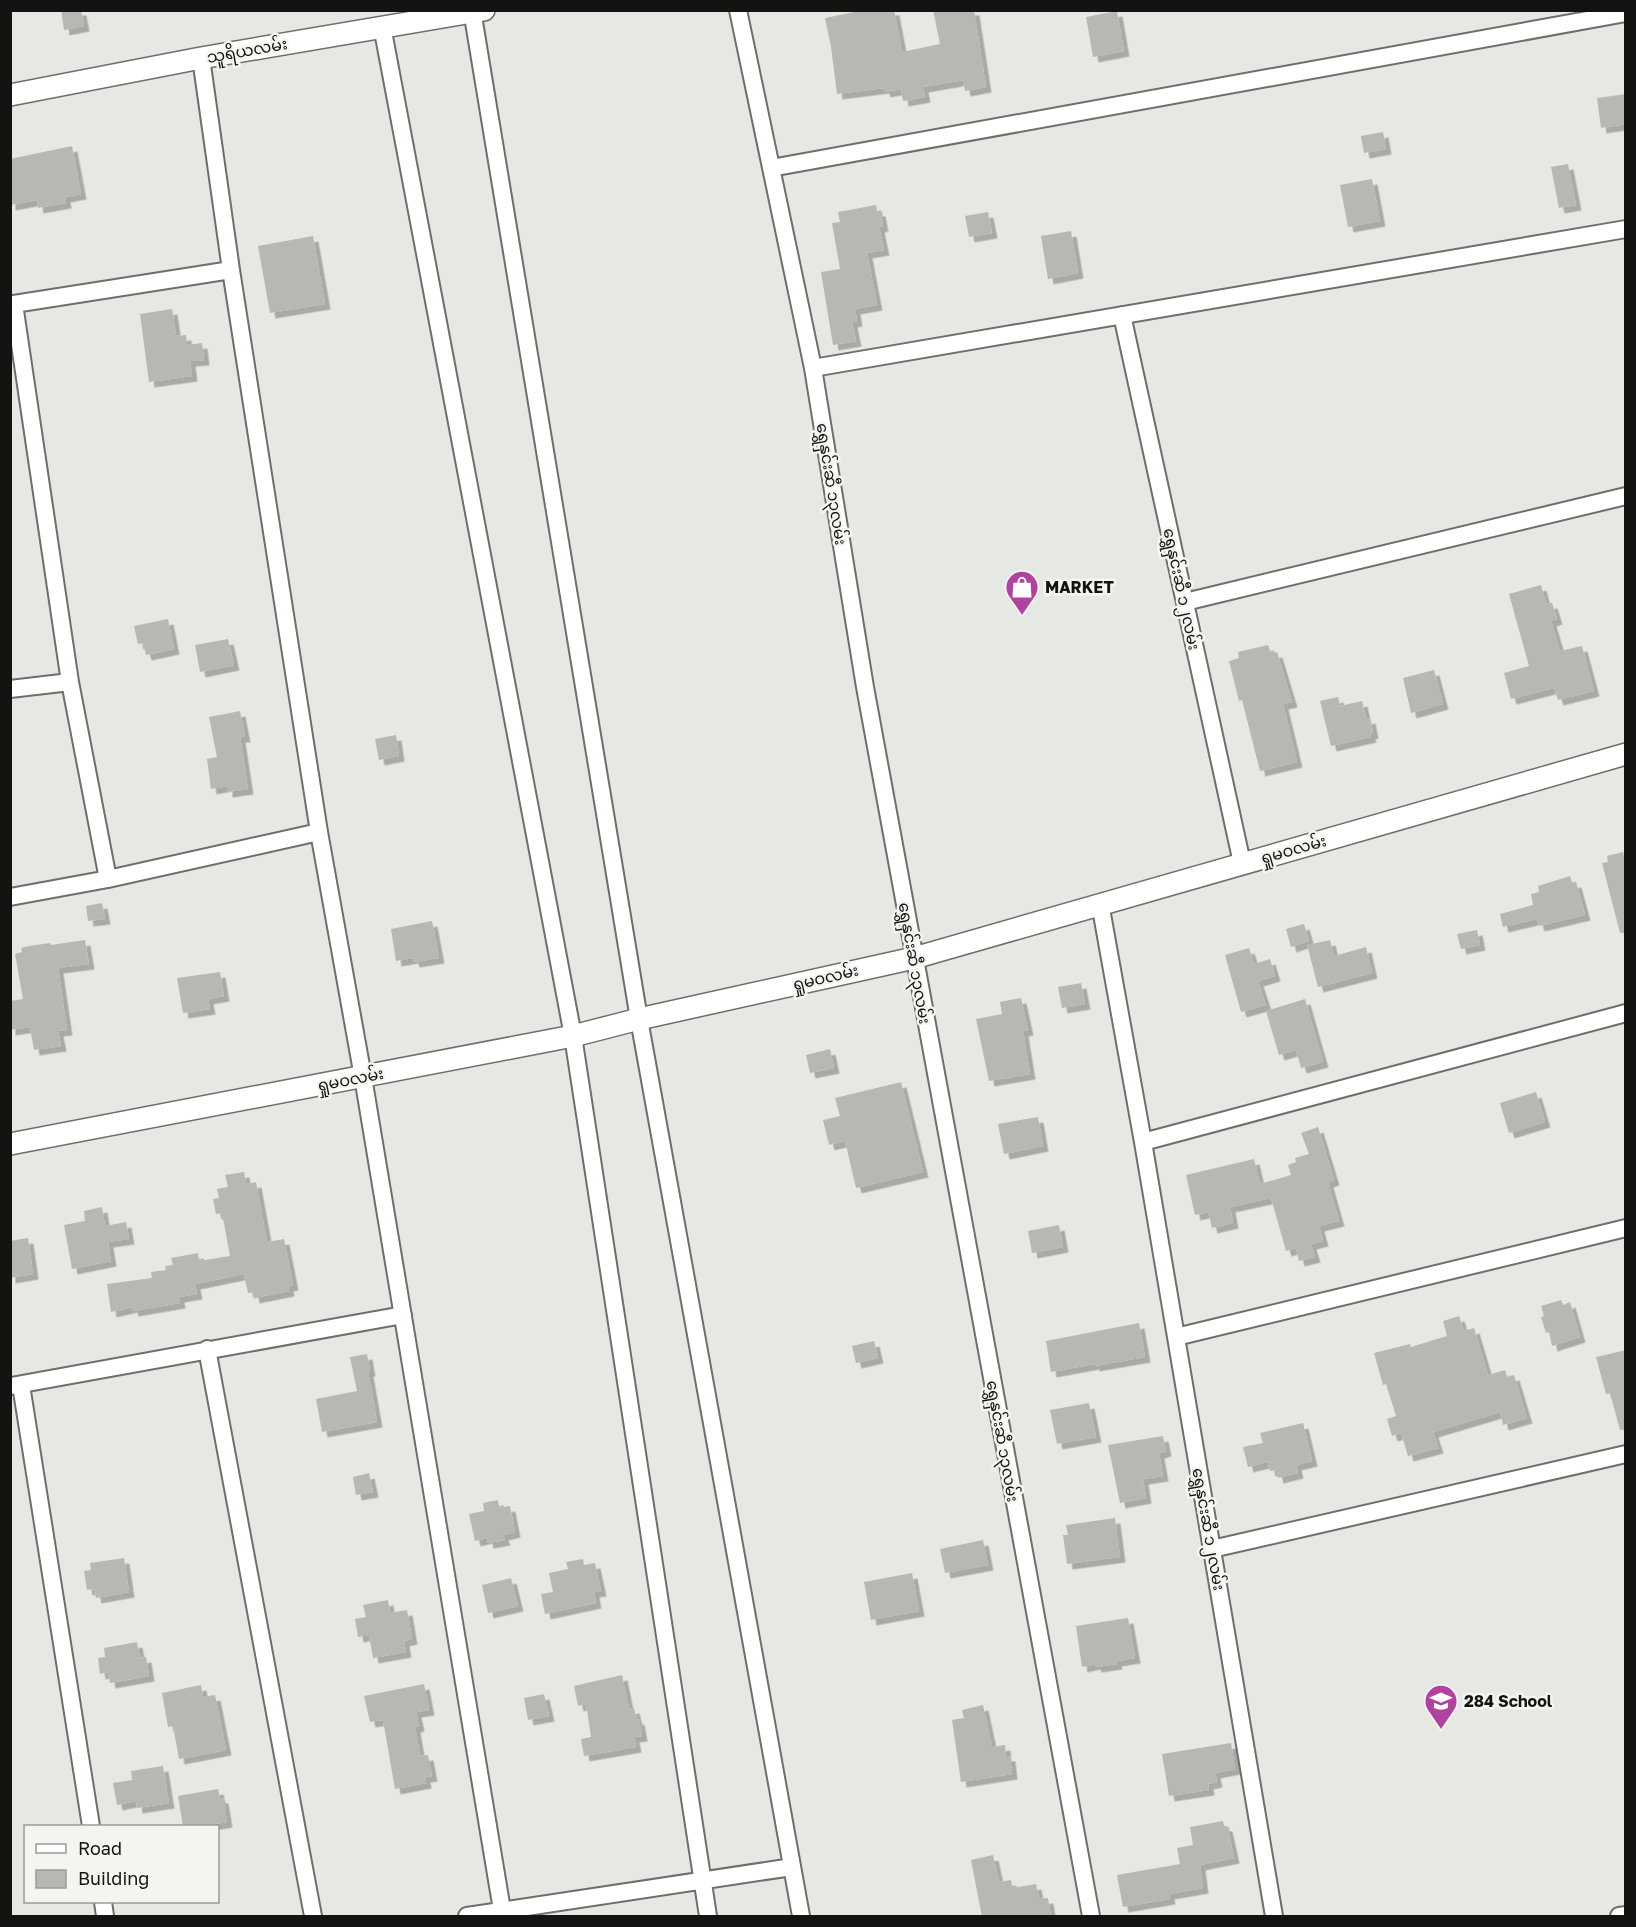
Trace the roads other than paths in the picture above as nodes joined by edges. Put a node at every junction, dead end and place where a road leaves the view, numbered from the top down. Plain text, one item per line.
1 (738, 10) edge
2 (476, 11) edge
3 (1626, 13) edge
4 (382, 26) junction
5 (201, 58) junction
6 (10, 95) edge
7 (771, 168) junction
8 (1626, 229) edge
9 (231, 270) junction
10 (12, 305) edge
11 (1122, 315) junction
12 (813, 368) junction
13 (1626, 496) edge
14 (1185, 603) junction
15 (70, 682) junction
16 (10, 689) edge
17 (1626, 754) edge
18 (320, 832) junction
19 (1242, 863) junction
20 (108, 879) junction
21 (10, 897) edge
22 (1100, 903) junction
23 (914, 958) junction
24 (1626, 1013) edge
25 (639, 1019) junction
26 (573, 1036) junction
27 (363, 1077) junction
28 (1143, 1142) junction
29 (10, 1144) edge
30 (1626, 1228) edge
31 (403, 1315) junction
32 (1176, 1337) junction
33 (207, 1349) junction
34 (16, 1386) edge
35 (1626, 1454) edge
36 (1212, 1549) junction
37 (91, 1825) edge
38 (792, 1867) junction
39 (702, 1881) junction
40 (503, 1914) edge
41 (1626, 1915) edge
42 (313, 1917) edge
43 (467, 1917) edge
44 (708, 1917) edge
45 (801, 1917) edge
46 (1091, 1917) edge
47 (1274, 1917) edge
48 (1619, 1917) edge

1 - 7 street, ရွှေနှင်းဆီ ၁၃လမ်း
2 - 4 street, သူရိယလမ်း
2 - 25 street
3 - 7 street
4 - 5 street, သူရိယလမ်း
4 - 26 street
5 - 6 street, သူရိယလမ်း
5 - 9 street
7 - 12 street, ရွှေနှင်းဆီ ၁၃လမ်း
8 - 11 street
9 - 10 street
9 - 18 street
10 - 15 street
11 - 12 street
11 - 14 street, ရွှေနှင်းဆီ ၁၂လမ်း
12 - 23 street, ရွှေနှင်းဆီ ၁၃လမ်း
13 - 14 street
14 - 19 street, ရွှေနှင်းဆီ ၁၂လမ်း
15 - 16 street
15 - 20 street
17 - 19 street, ရှုမဝလမ်း
18 - 20 street
18 - 27 street
19 - 22 street, ရှုမဝလမ်း
20 - 21 street
22 - 23 street, ရှုမဝလမ်း
22 - 28 street, ရွှေနှင်းဆီ ၁၂လမ်း
23 - 25 street, ရှုမဝလမ်း
23 - 46 street, ရွှေနှင်းဆီ ၁၃လမ်း
24 - 28 street
25 - 26 street, ရှုမဝလမ်း
25 - 38 street
26 - 27 street, ရှုမဝလမ်း
26 - 39 street
27 - 29 street, ရှုမဝလမ်း
27 - 31 street
28 - 32 street, ရွှေနှင်းဆီ ၁၂လမ်း
30 - 32 street
31 - 33 street
31 - 40 street
32 - 36 street, ရွှေနှင်းဆီ ၁၂လမ်း
33 - 34 street
33 - 42 street
34 - 37 street
35 - 36 street
36 - 47 street, ရွှေနှင်းဆီ ၁၂လမ်း
38 - 39 street
38 - 45 street
39 - 40 street
39 - 44 street
40 - 43 street
41 - 48 street

